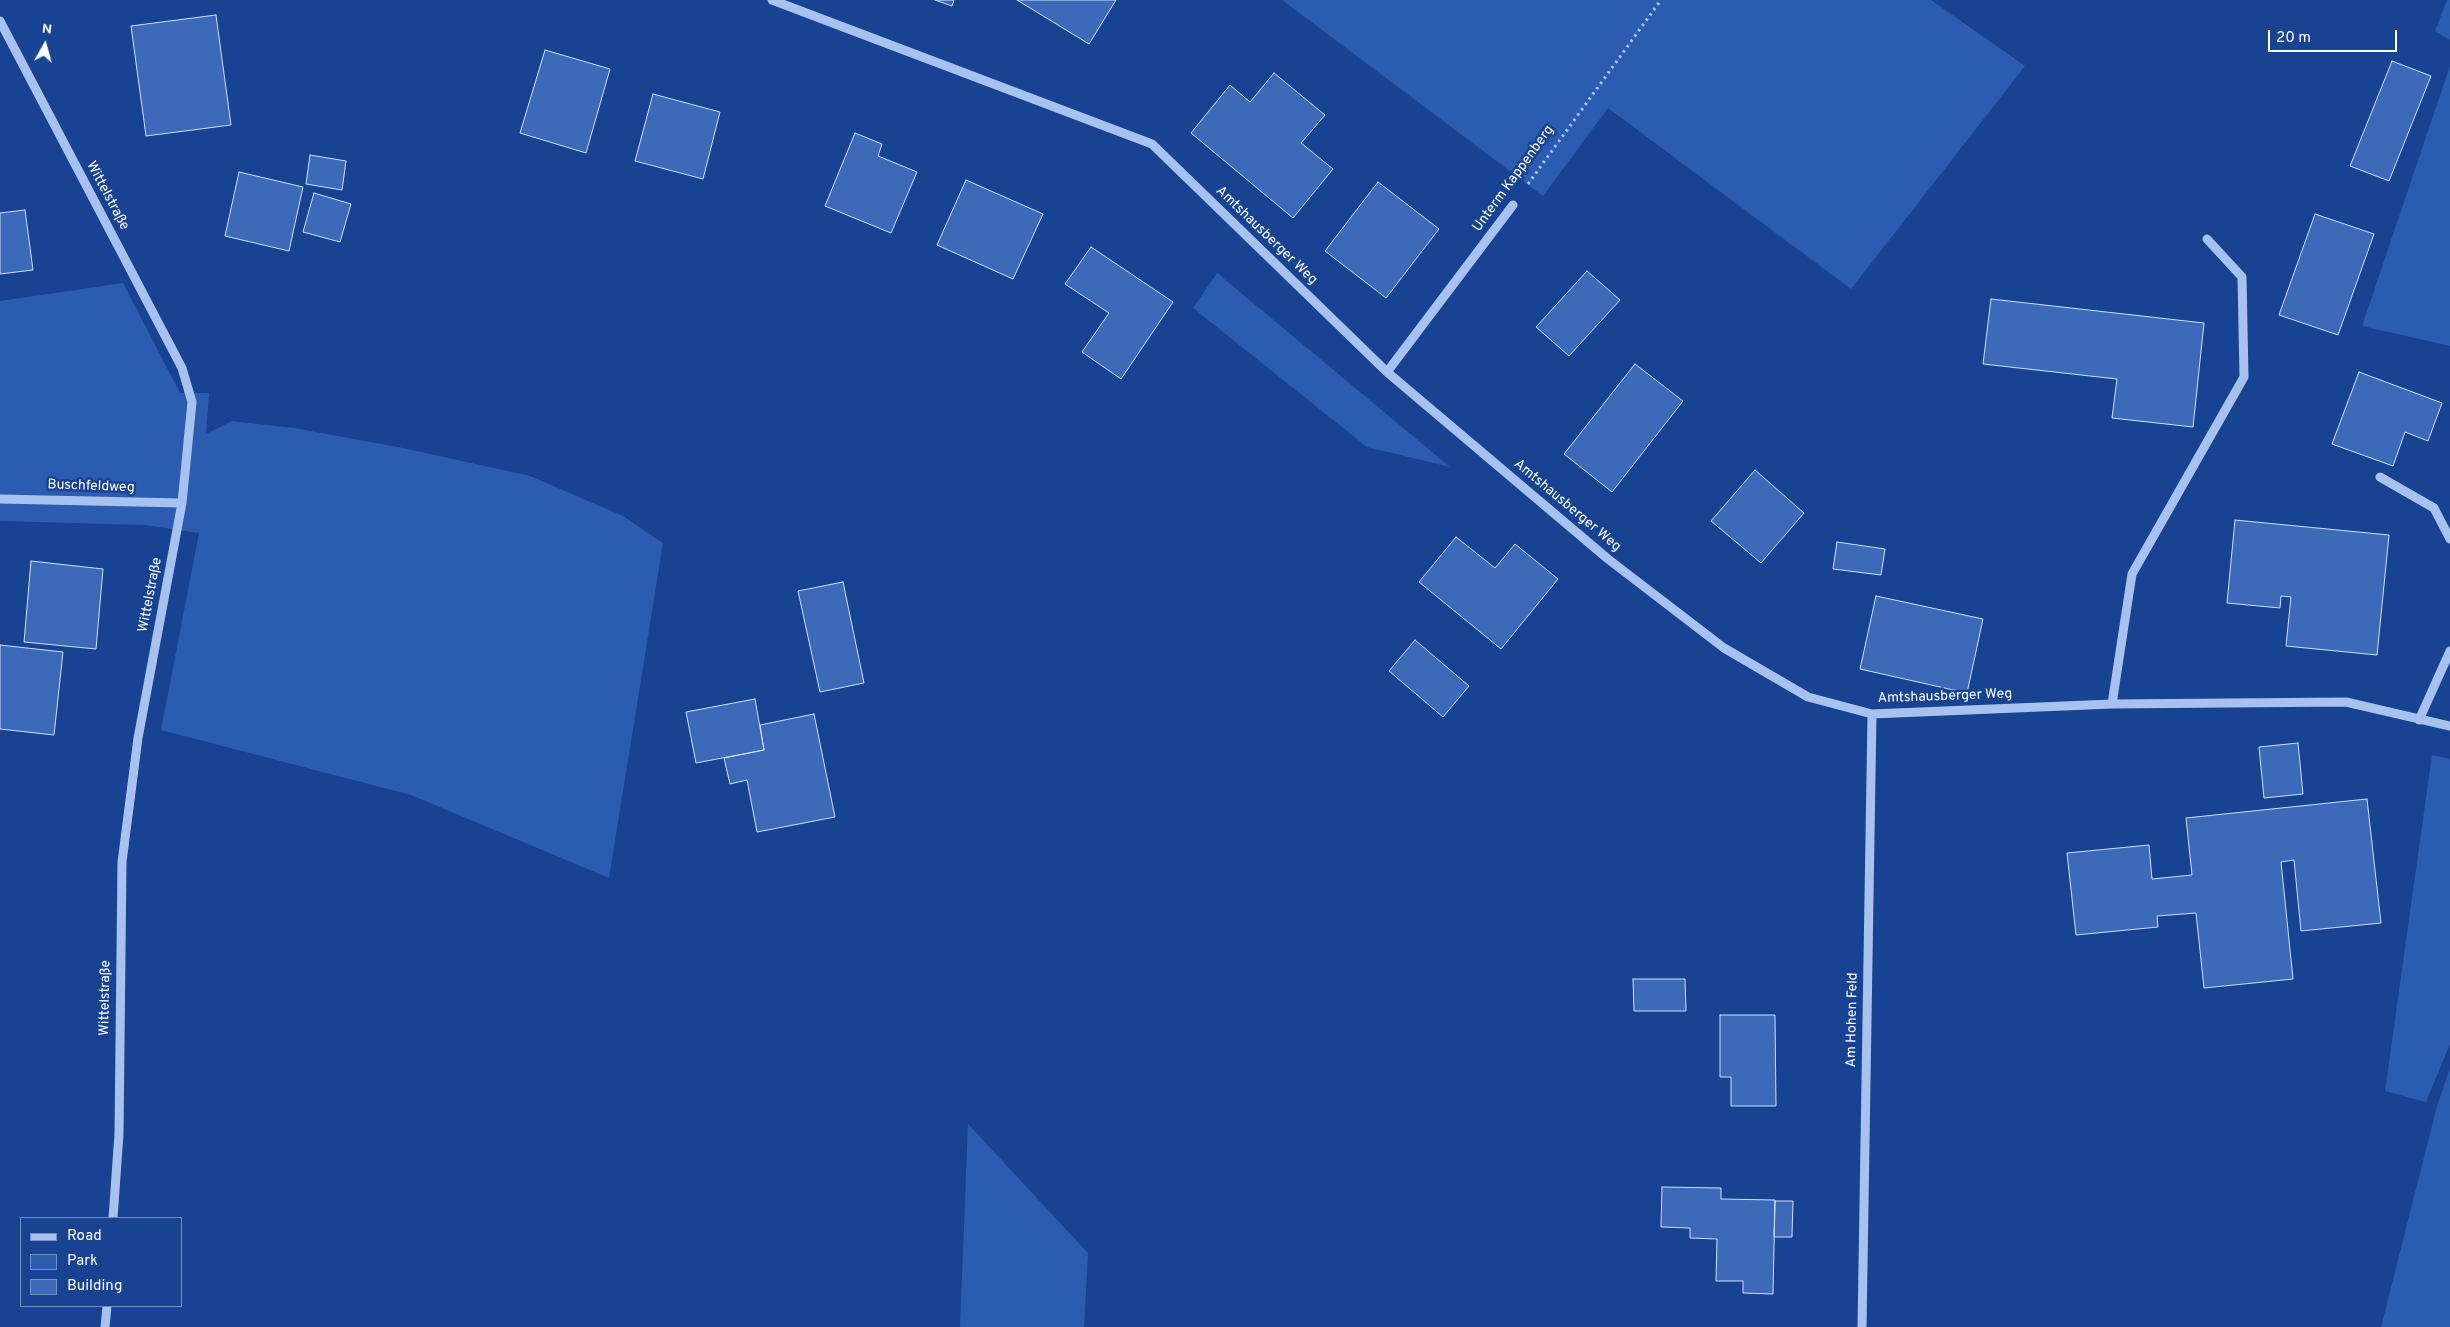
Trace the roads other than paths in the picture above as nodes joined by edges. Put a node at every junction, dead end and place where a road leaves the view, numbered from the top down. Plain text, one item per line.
1 (772, 0) edge
2 (0, 21) edge
3 (1513, 204) road end
4 (2207, 239) dead end
5 (1387, 372) junction
6 (2380, 477) dead end
7 (0, 498) edge
8 (182, 503) junction
9 (2450, 539) edge
10 (2450, 651) edge
11 (2112, 704) junction
12 (1872, 714) junction
13 (2419, 720) junction
14 (2450, 726) edge
15 (113, 1217) edge
16 (107, 1307) edge
17 (105, 1327) edge
18 (1862, 1327) edge

1 - 5 street, Amtshausberger Weg
2 - 8 street, Wittelstraße
3 - 5 street, Unterm Kappenberg
4 - 11 street
5 - 12 street, Amtshausberger Weg
6 - 9 street
7 - 8 street, Buschfeldweg
8 - 15 street, Wittelstraße
10 - 13 street
11 - 12 street, Amtshausberger Weg
11 - 13 street, Amtshausberger Weg
12 - 18 street, Am Hohen Feld
13 - 14 street, Amtshausberger Weg
16 - 17 street

